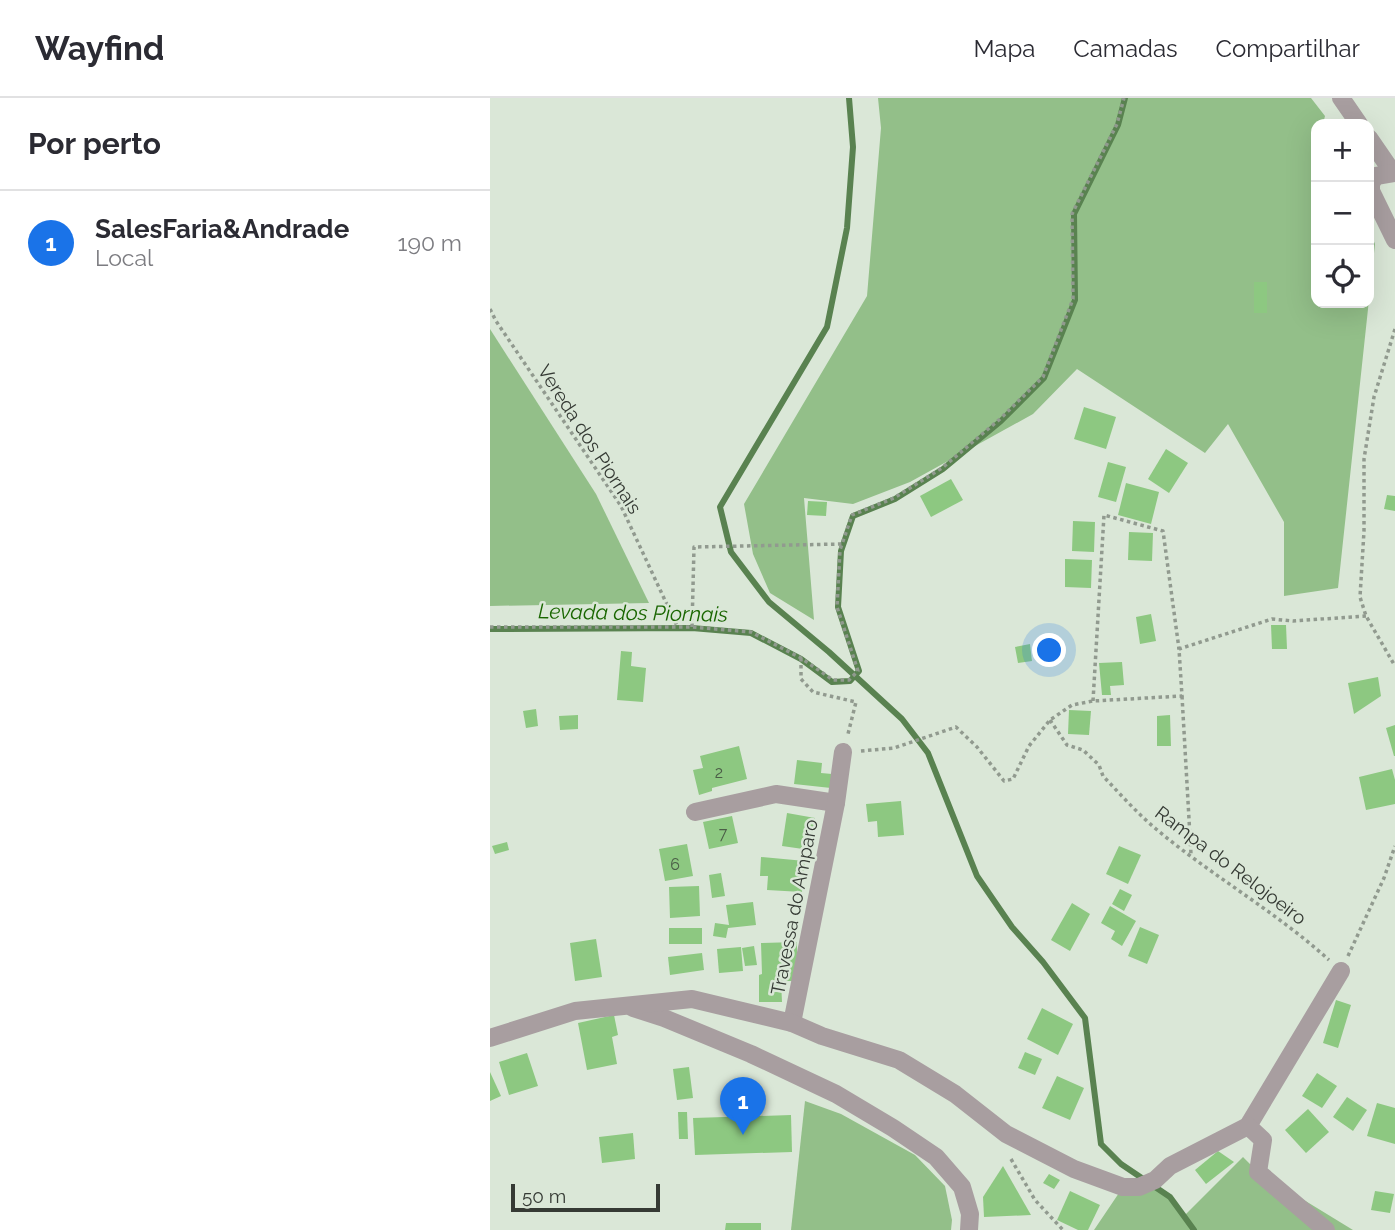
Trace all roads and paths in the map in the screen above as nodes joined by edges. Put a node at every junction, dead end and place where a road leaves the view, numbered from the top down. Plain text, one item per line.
1 (1124, 98) edge
2 (1341, 98) edge
3 (1356, 119) edge
4 (1374, 145) edge
5 (1394, 173) edge
6 (1395, 240) edge
7 (490, 309) edge
8 (1395, 329) edge
9 (842, 544) junction
10 (1366, 616) junction
11 (677, 626) junction
12 (490, 627) edge
13 (692, 627) junction
14 (1180, 649) junction
15 (802, 658) junction
16 (1395, 666) edge
17 (1182, 696) junction
18 (1093, 701) junction
19 (1050, 720) junction
20 (843, 752) junction
21 (836, 803) junction
22 (695, 812) dead end
23 (1395, 846) edge
24 (1191, 856) junction
25 (1341, 971) junction
26 (626, 1006) junction
27 (792, 1023) junction
28 (490, 1038) edge
29 (1248, 1126) junction
30 (1006, 1134) junction
31 (969, 1230) edge
32 (1063, 1230) edge
33 (1326, 1230) edge

1 - 9 path
2 - 3 street
4 - 5 street
5 - 6 street
7 - 11 path, Vereda dos Piornais
8 - 10 path
9 - 13 path
9 - 15 path
10 - 14 path
10 - 16 path
11 - 12 path
11 - 13 path
13 - 15 path
14 - 17 path
14 - 18 path
15 - 20 path
17 - 18 path
17 - 24 path
18 - 19 path
19 - 20 path
19 - 24 path, Rampa do Relojoeiro
20 - 21 street, Travessa do Amparo
21 - 22 street
21 - 27 street, Travessa do Amparo
23 - 25 path
24 - 25 path, Rampa do Relojoeiro
25 - 29 street
26 - 27 street, Travessa do Amparo
26 - 28 street, Travessa do Amparo
26 - 31 street
27 - 30 street
29 - 30 street
29 - 33 street
30 - 32 path

